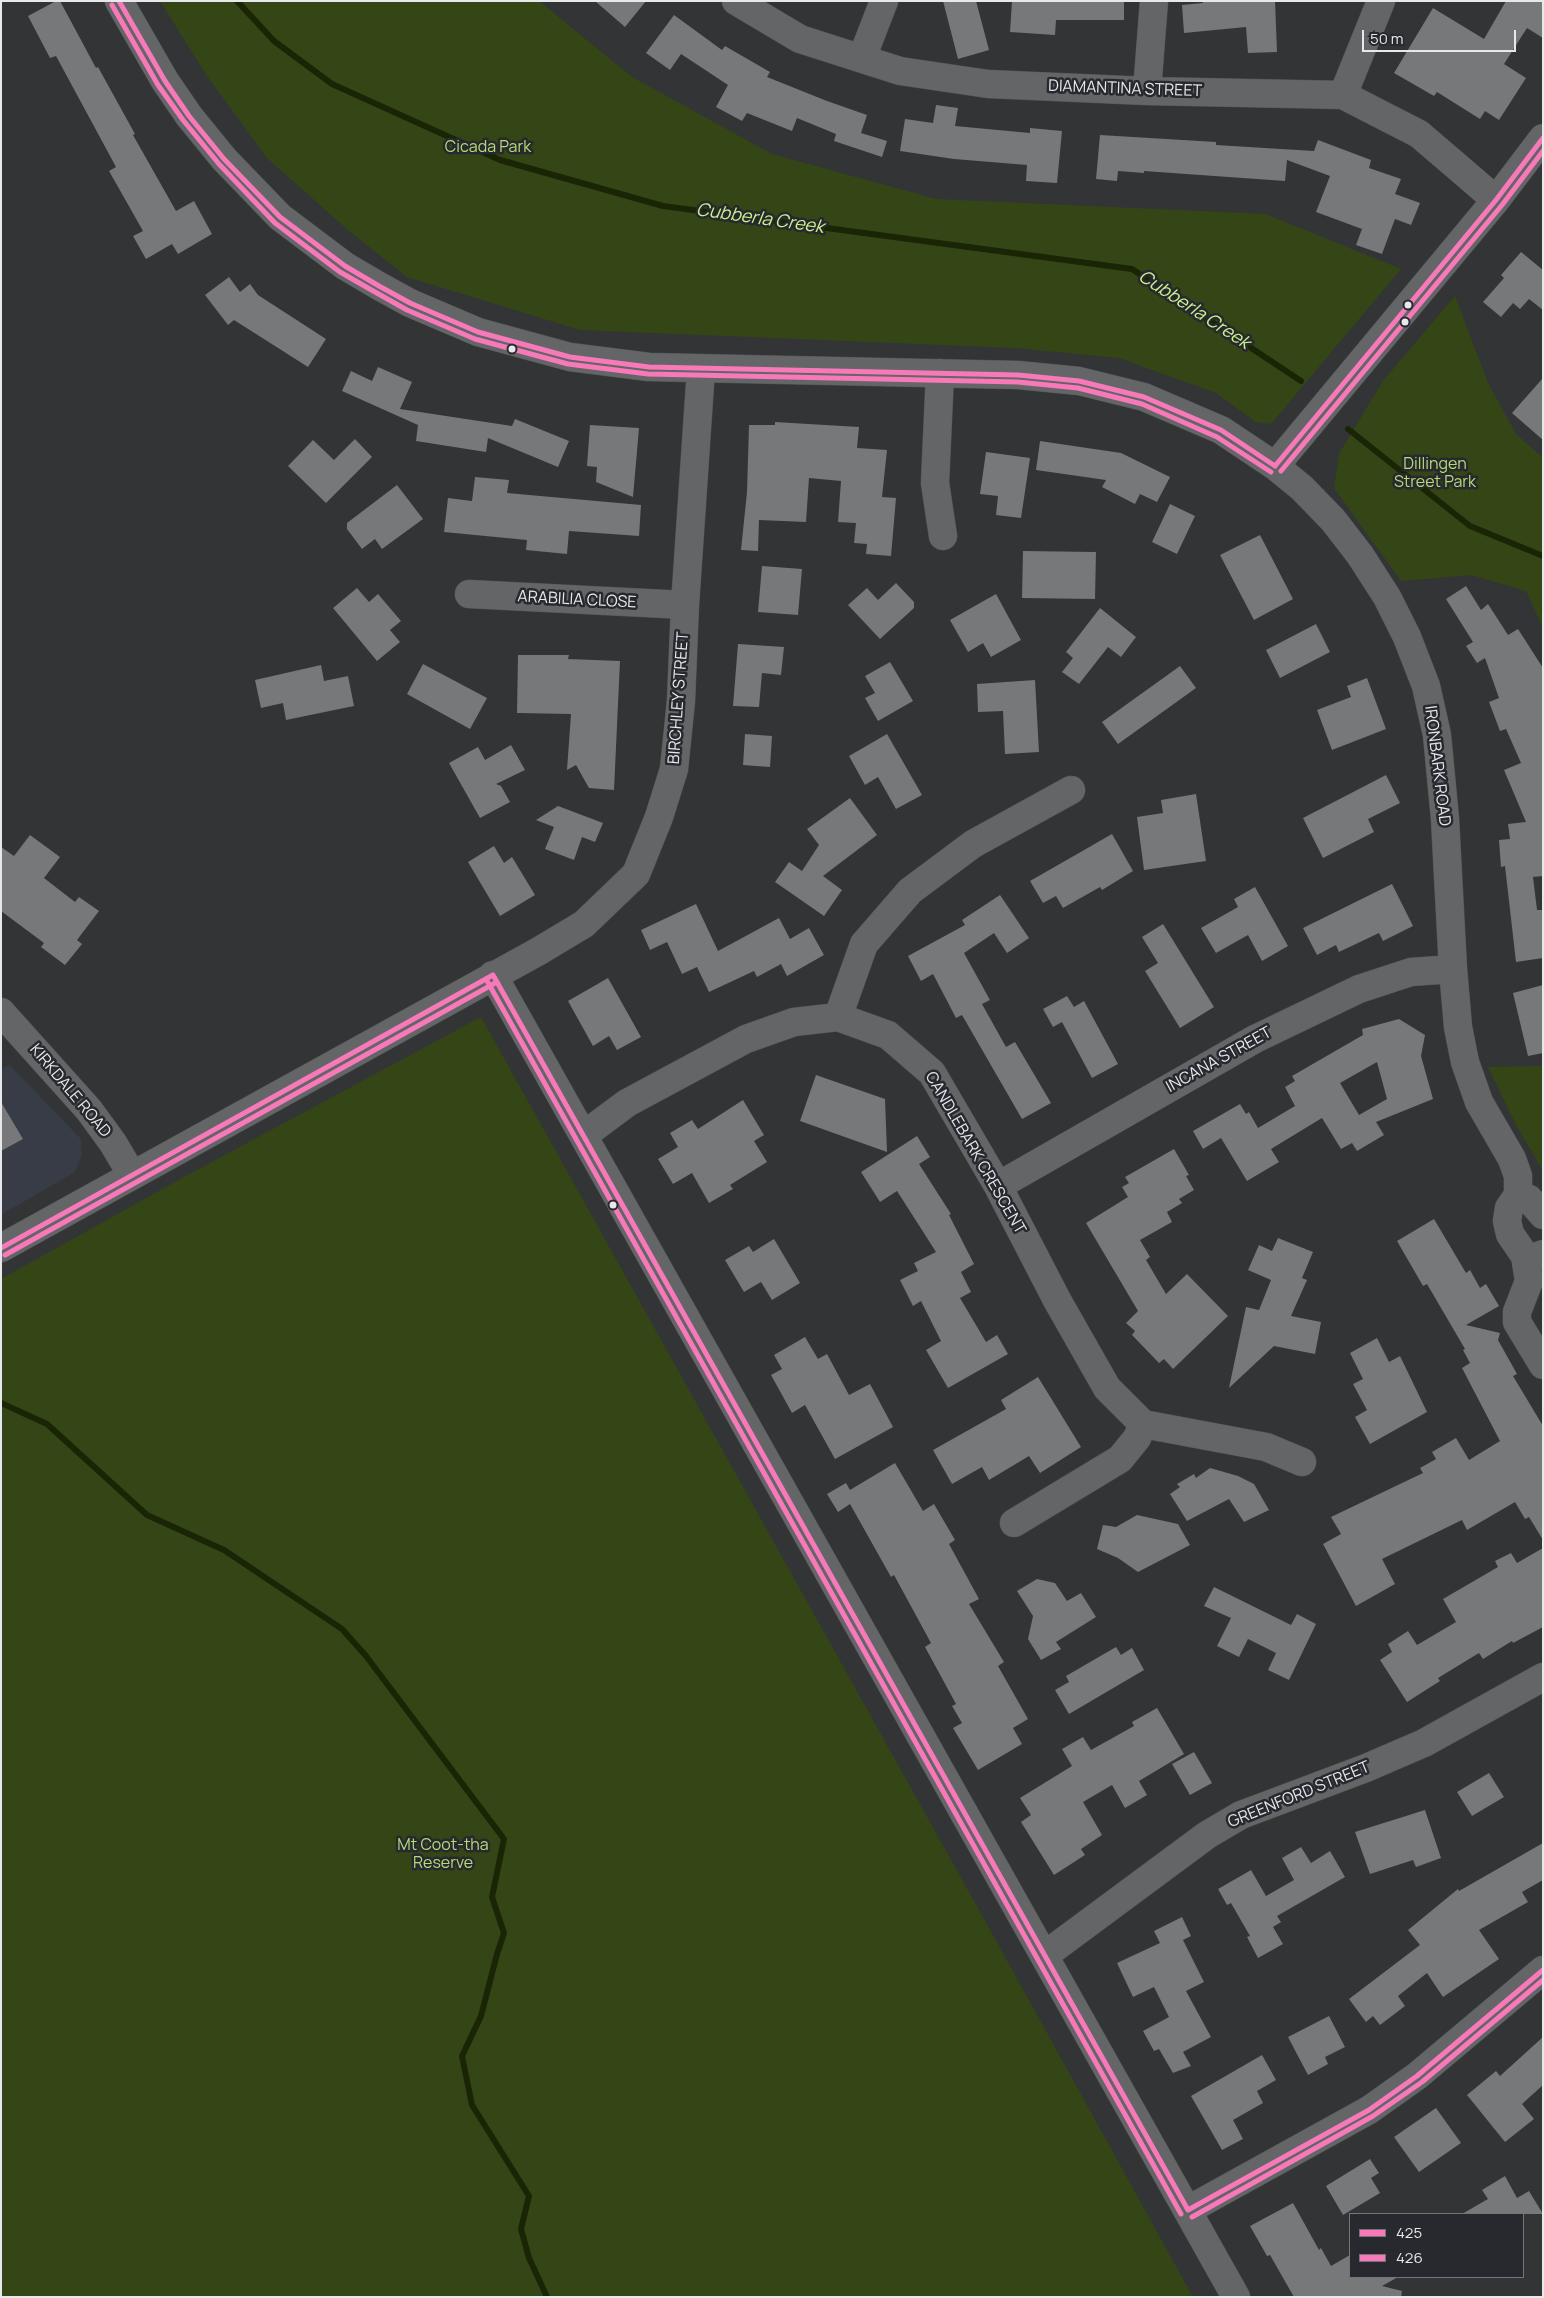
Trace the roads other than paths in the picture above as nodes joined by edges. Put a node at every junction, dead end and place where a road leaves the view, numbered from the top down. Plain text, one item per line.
1 (119, 1) edge
2 (736, 1) edge
3 (884, 1) edge
4 (1154, 1) edge
5 (1381, 1) edge
6 (862, 58) junction
7 (1147, 91) junction
8 (1344, 96) junction
9 (1543, 138) edge
10 (1496, 200) junction
11 (702, 369) junction
12 (940, 373) junction
13 (1275, 466) junction
14 (943, 536) dead end
15 (469, 594) dead end
16 (685, 605) junction
17 (1071, 790) dead end
18 (1453, 969) junction
19 (493, 975) junction
20 (1, 1012) edge
21 (838, 1017) junction
22 (584, 1135) junction
23 (132, 1175) junction
24 (998, 1186) junction
25 (1518, 1194) junction
26 (1543, 1214) edge
27 (1, 1248) edge
28 (1534, 1255) edge
29 (1543, 1365) edge
30 (1143, 1424) junction
31 (1302, 1462) dead end
32 (1014, 1523) dead end
33 (1543, 1678) edge
34 (1046, 1955) junction
35 (1543, 1970) edge
36 (1188, 2210) junction
37 (1236, 2297) edge

1 - 11 street, IRONBARK ROAD
2 - 6 street, DIAMANTINA STREET
3 - 6 street
4 - 7 street
5 - 8 street
6 - 7 street, DIAMANTINA STREET
7 - 8 street, DIAMANTINA STREET
8 - 10 street, DIAMANTINA STREET
9 - 10 street
10 - 13 street
11 - 12 street, IRONBARK ROAD
11 - 16 street, BIRCHLEY STREET
12 - 13 street, IRONBARK ROAD
12 - 14 street
13 - 18 street, IRONBARK ROAD
15 - 16 street, ARABILIA CLOSE
16 - 19 street, BIRCHLEY STREET
17 - 21 street
18 - 24 street, INCANA STREET
18 - 25 street, IRONBARK ROAD
19 - 22 street
19 - 23 street, BIRCHLEY STREET
20 - 23 street, KIRKDALE ROAD
21 - 22 street, CANDLEBARK CRESCENT
21 - 24 street, CANDLEBARK CRESCENT
22 - 34 street
23 - 27 street, BIRCHLEY STREET
24 - 30 street, CANDLEBARK CRESCENT
25 - 26 street
25 - 28 street, IRONBARK ROAD
28 - 29 street
30 - 31 street
30 - 32 street
33 - 34 street, GREENFORD STREET
34 - 36 street
35 - 36 street
36 - 37 street

